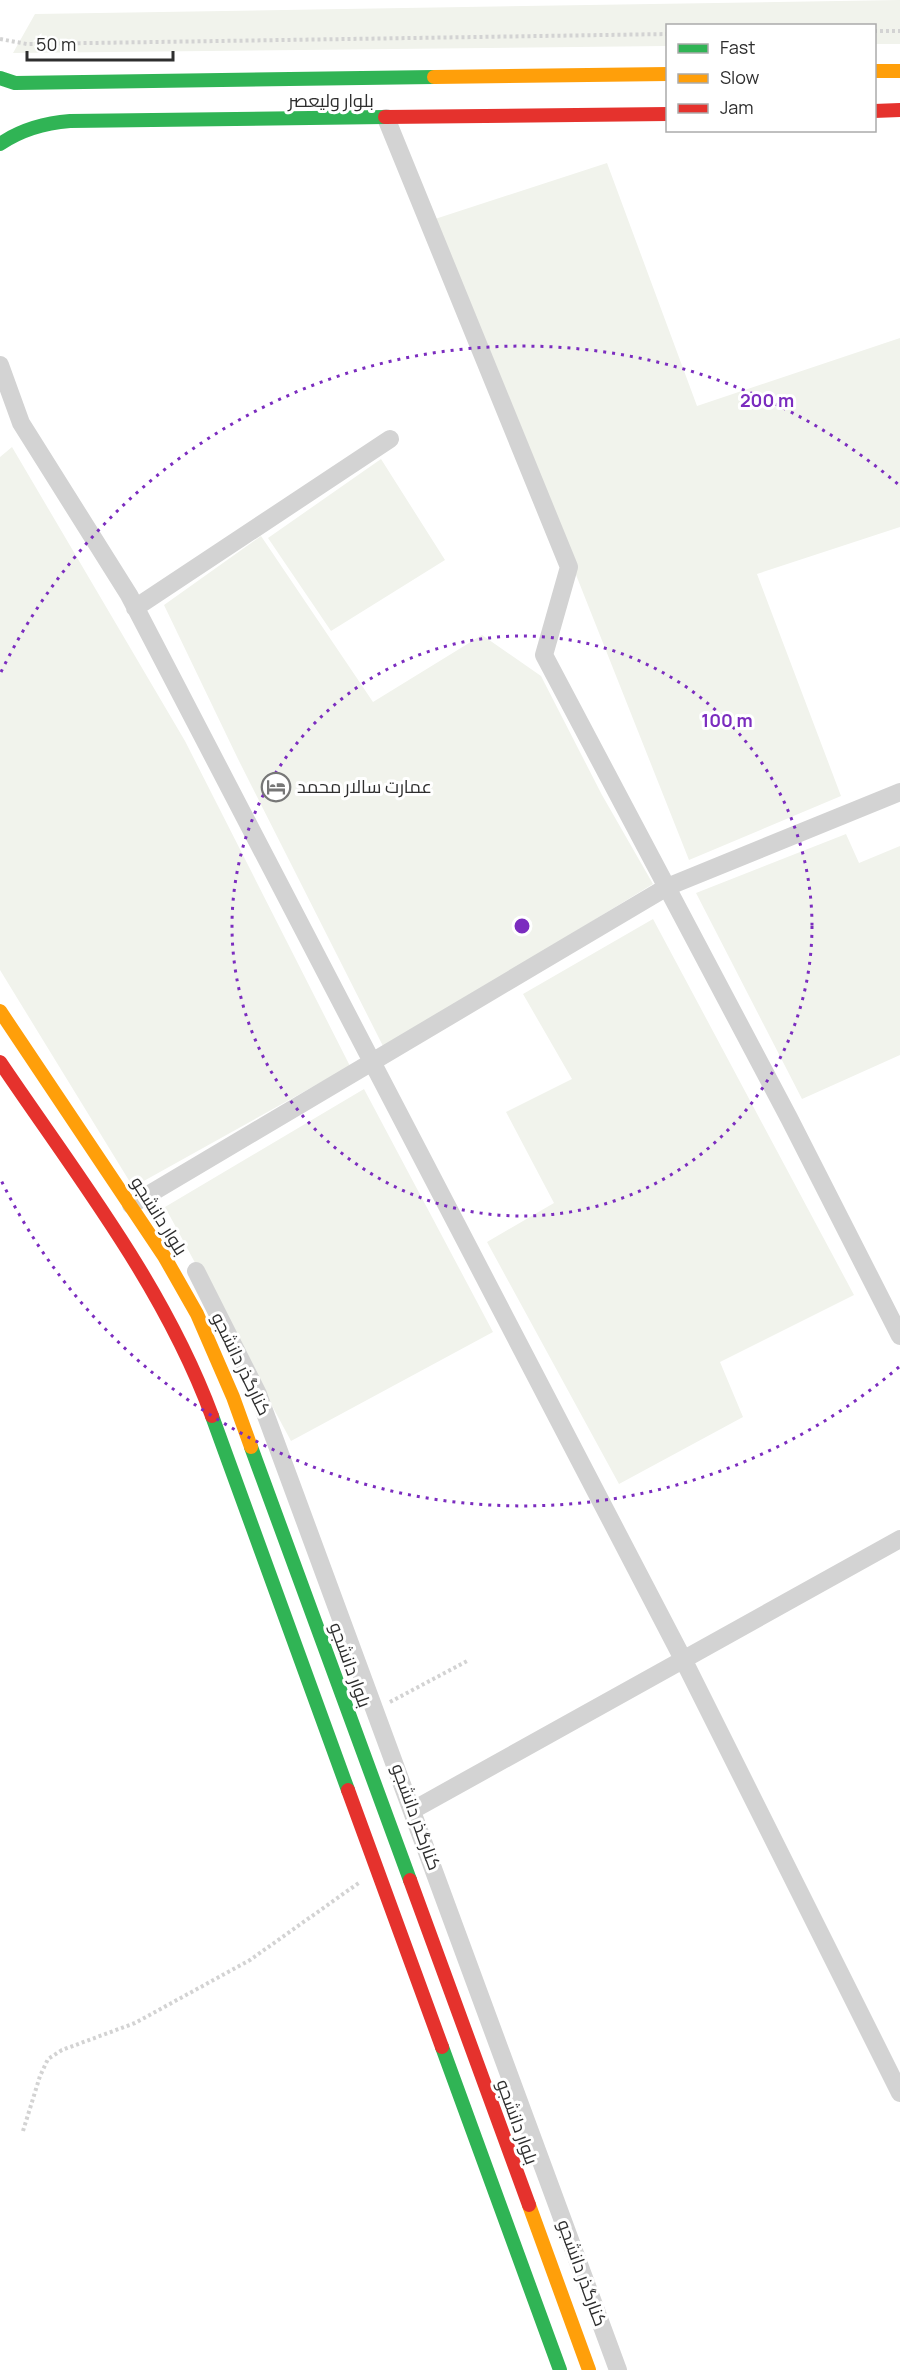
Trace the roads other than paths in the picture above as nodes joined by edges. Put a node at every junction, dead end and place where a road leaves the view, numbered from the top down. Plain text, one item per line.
1 (876, 71) edge
2 (900, 71) edge
3 (666, 74) edge
4 (0, 78) edge
5 (900, 110) edge
6 (876, 111) edge
7 (666, 114) edge
8 (386, 118) junction
9 (0, 144) edge
10 (0, 365) edge
11 (390, 439) dead end
12 (135, 608) junction
13 (900, 792) edge
14 (667, 887) junction
15 (0, 1011) edge
16 (0, 1062) edge
17 (371, 1063) junction
18 (131, 1205) junction
19 (196, 1271) dead end
20 (900, 1336) edge
21 (900, 1539) edge
22 (684, 1661) junction
23 (413, 1810) junction
24 (900, 2093) edge
25 (560, 2370) edge
26 (589, 2370) edge
27 (618, 2370) edge

1 - 2 main road
3 - 4 main road, بلوار ولیعصر
5 - 6 main road
7 - 8 main road, بلوار ولیعصر
8 - 9 main road, بلوار ولیعصر
8 - 14 street
10 - 12 street
11 - 12 street
12 - 17 street
13 - 14 street
14 - 17 street
14 - 20 street
15 - 18 main road, بلوار دانشجو
16 - 25 main road
17 - 18 street
17 - 22 street
18 - 26 main road, بلوار دانشجو
19 - 23 street, کنارگذر دانشجو
21 - 22 street
22 - 23 street
22 - 24 street
23 - 27 street, کنارگذر دانشجو

